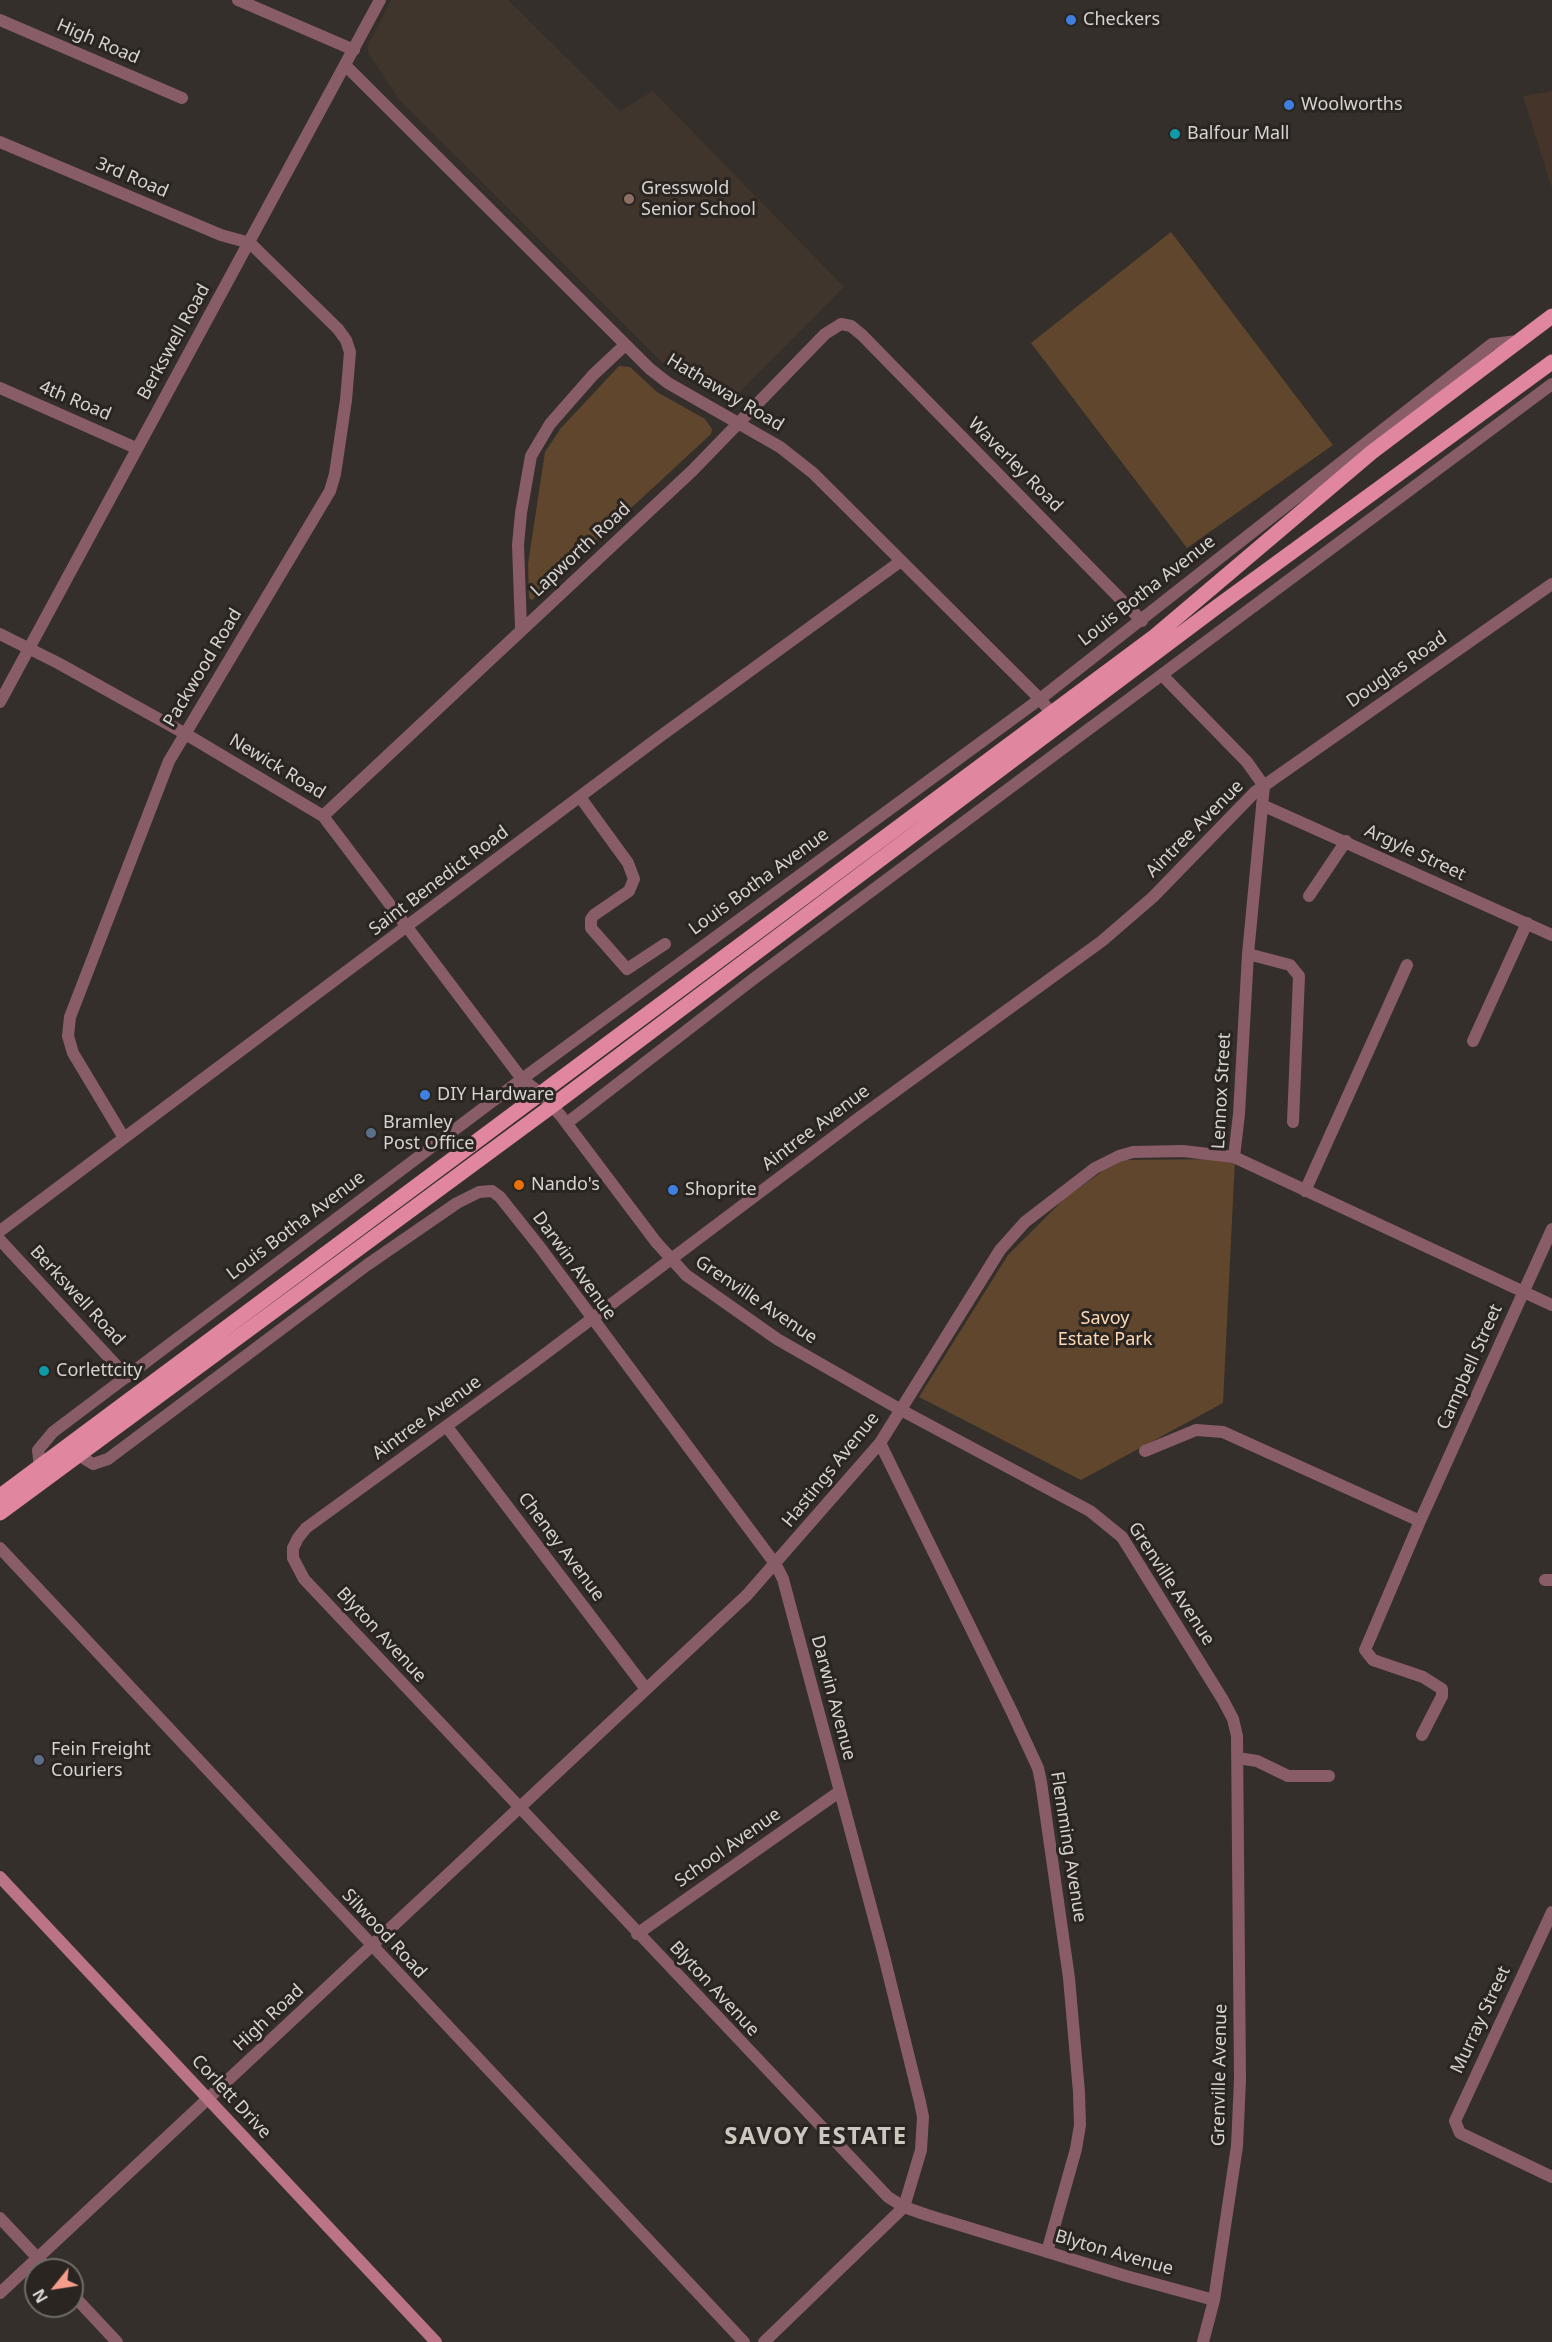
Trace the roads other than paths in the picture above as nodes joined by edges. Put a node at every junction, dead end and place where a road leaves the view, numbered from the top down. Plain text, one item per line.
1 (238, 0) edge
2 (380, 0) edge
3 (0, 20) edge
4 (354, 50) junction
5 (346, 66) junction
6 (182, 98) dead end
7 (0, 142) edge
8 (250, 243) junction
9 (1552, 316) edge
10 (862, 335) joint
11 (1518, 341) junction
12 (625, 345) junction
13 (1552, 362) edge
14 (1552, 384) edge
15 (0, 388) edge
16 (739, 423) junction
17 (136, 448) junction
18 (901, 561) junction
19 (1552, 584) edge
20 (1142, 621) junction
21 (521, 628) junction
22 (0, 634) edge
23 (30, 648) junction
24 (1163, 676) junction
25 (1040, 699) junction
26 (0, 702) edge
27 (1051, 712) junction
28 (1061, 725) junction
29 (184, 733) junction
30 (1264, 786) junction
31 (580, 797) junction
32 (1262, 805) junction
33 (323, 816) junction
34 (1346, 841) junction
35 (1309, 896) dead end
36 (1527, 923) junction
37 (407, 928) junction
38 (1552, 935) edge
39 (665, 944) dead end
40 (1248, 954) junction
41 (1407, 965) dead end
42 (1473, 1041) dead end
43 (522, 1079) junction
44 (540, 1093) junction
45 (552, 1106) junction
46 (1293, 1122) dead end
47 (567, 1124) junction
48 (124, 1138) junction
49 (1234, 1157) junction
50 (444, 1184) junction
51 (1305, 1191) junction
52 (457, 1203) junction
53 (348, 1212) junction
54 (360, 1229) junction
55 (1552, 1229) edge
56 (0, 1231) edge
57 (0, 1240) edge
58 (355, 1250) junction
59 (670, 1260) junction
60 (367, 1265) junction
61 (1523, 1292) junction
62 (1552, 1305) edge
63 (590, 1319) junction
64 (127, 1377) junction
65 (901, 1410) junction
66 (447, 1427) junction
67 (880, 1443) junction
68 (1145, 1451) dead end
69 (80, 1456) junction
70 (40, 1468) junction
71 (0, 1496) edge
72 (0, 1513) edge
73 (1420, 1521) junction
74 (0, 1548) edge
75 (293, 1548) joint
76 (776, 1565) junction
77 (646, 1689) junction
78 (1422, 1735) dead end
79 (1238, 1758) junction
80 (1329, 1776) dead end
81 (839, 1792) junction
82 (520, 1806) junction
83 (456, 1867) joint
84 (0, 1877) edge
85 (1551, 1916) edge
86 (638, 1934) junction
87 (372, 1946) junction
88 (209, 2100) junction
89 (1552, 2177) edge
90 (904, 2207) junction
91 (0, 2218) edge
92 (1047, 2252) junction
93 (38, 2258) joint
94 (24, 2271) edge
95 (0, 2294) edge
96 (1214, 2300) junction
97 (84, 2307) edge
98 (117, 2342) edge
99 (436, 2342) edge
100 (744, 2342) edge
101 (764, 2342) edge
102 (1203, 2342) edge

1 - 4 street
2 - 4 street, Berkswell Road
3 - 6 street, High Road
4 - 5 street, Berkswell Road
5 - 8 street, Berkswell Road
5 - 12 street, Hathaway Road
7 - 8 street, 3rd Road
8 - 17 street, Berkswell Road
8 - 29 street, Packwood Road
9 - 11 main road, Louis Botha Avenue
10 - 16 street, Lapworth Road
10 - 20 street, Waverley Road
11 - 20 street, Louis Botha Avenue
11 - 27 main road, Louis Botha Avenue
12 - 16 street, Hathaway Road
12 - 21 street
13 - 28 main road
14 - 24 street
15 - 17 street, 4th Road
16 - 18 street, Hathaway Road
16 - 21 street, Lapworth Road
17 - 23 street, Berkswell Road
18 - 25 street, Hathaway Road
18 - 31 street, Saint Benedict Road
19 - 30 street, Douglas Road
20 - 25 street, Louis Botha Avenue
21 - 33 street, Lapworth Road
22 - 23 street, Newick Road
23 - 26 street, Berkswell Road
23 - 29 street, Newick Road
24 - 30 street
24 - 47 street
25 - 27 street, Hathaway Road
25 - 43 street, Louis Botha Avenue
27 - 28 street, Hathaway Road
27 - 44 main road, Louis Botha Avenue
28 - 45 main road
29 - 33 street, Newick Road
29 - 48 street, Packwood Road
30 - 32 street, Lennox Street
30 - 59 street, Aintree Avenue
31 - 37 street, Saint Benedict Road
31 - 39 street
32 - 34 street, Argyle Street
32 - 40 street, Lennox Street
33 - 37 street, Newick Road
34 - 35 street
34 - 36 street, Argyle Street
36 - 38 street, Argyle Street
36 - 42 street
37 - 43 street, Newick Road
37 - 48 street, Saint Benedict Road
40 - 46 street
40 - 49 street, Lennox Street
41 - 51 street
43 - 44 street, Newick Road
43 - 53 street, Louis Botha Avenue
44 - 45 street, Grenville Avenue
44 - 54 main road, Louis Botha Avenue
45 - 47 street, Grenville Avenue
45 - 50 main road
47 - 59 street, Grenville Avenue
48 - 56 street, Saint Benedict Road
49 - 51 street, Lennox Street
49 - 65 street, Hastings Avenue
50 - 52 street
50 - 58 main road
51 - 61 street, Lennox Street
52 - 60 street
52 - 63 street, Darwin Avenue
53 - 54 street
53 - 64 street, Louis Botha Avenue
54 - 70 main road, Louis Botha Avenue
55 - 61 street, Campbell Street
57 - 64 street, Berkswell Road
58 - 60 street
58 - 69 main road
59 - 63 street, Aintree Avenue
59 - 65 street, Grenville Avenue
60 - 69 street
61 - 62 street, Lennox Street
61 - 73 street, Campbell Street
63 - 66 street, Aintree Avenue
63 - 76 street, Darwin Avenue
64 - 70 street, Louis Botha Avenue
65 - 67 street, Hastings Avenue
65 - 79 street, Grenville Avenue
66 - 75 street, Aintree Avenue
66 - 77 street, Cheney Avenue
67 - 76 street, Hastings Avenue
67 - 92 street, Flemming Avenue
68 - 73 street
69 - 72 main road
70 - 71 main road, Louis Botha Avenue
73 - 78 street, Campbell Street
74 - 87 street, Silwood Road
75 - 82 street, Blyton Avenue
76 - 77 street, Hastings Avenue
76 - 81 street, Darwin Avenue
77 - 82 street, Hastings Avenue
79 - 80 street
79 - 96 street, Grenville Avenue
81 - 86 street, School Avenue
81 - 90 street, Darwin Avenue
82 - 83 street, Hastings Avenue
82 - 86 street, Blyton Avenue
83 - 87 street, High Road
84 - 88 main road, Corlett Drive
85 - 89 street, Murray Street
86 - 90 street, Blyton Avenue
87 - 88 street, High Road
87 - 100 street, Silwood Road
88 - 93 street, High Road
88 - 99 main road, Corlett Drive
90 - 92 street, Blyton Avenue
90 - 101 street, Darwin Avenue
91 - 93 street
92 - 96 street, Blyton Avenue
94 - 95 street, High Road
96 - 102 street, Grenville Avenue
97 - 98 street

